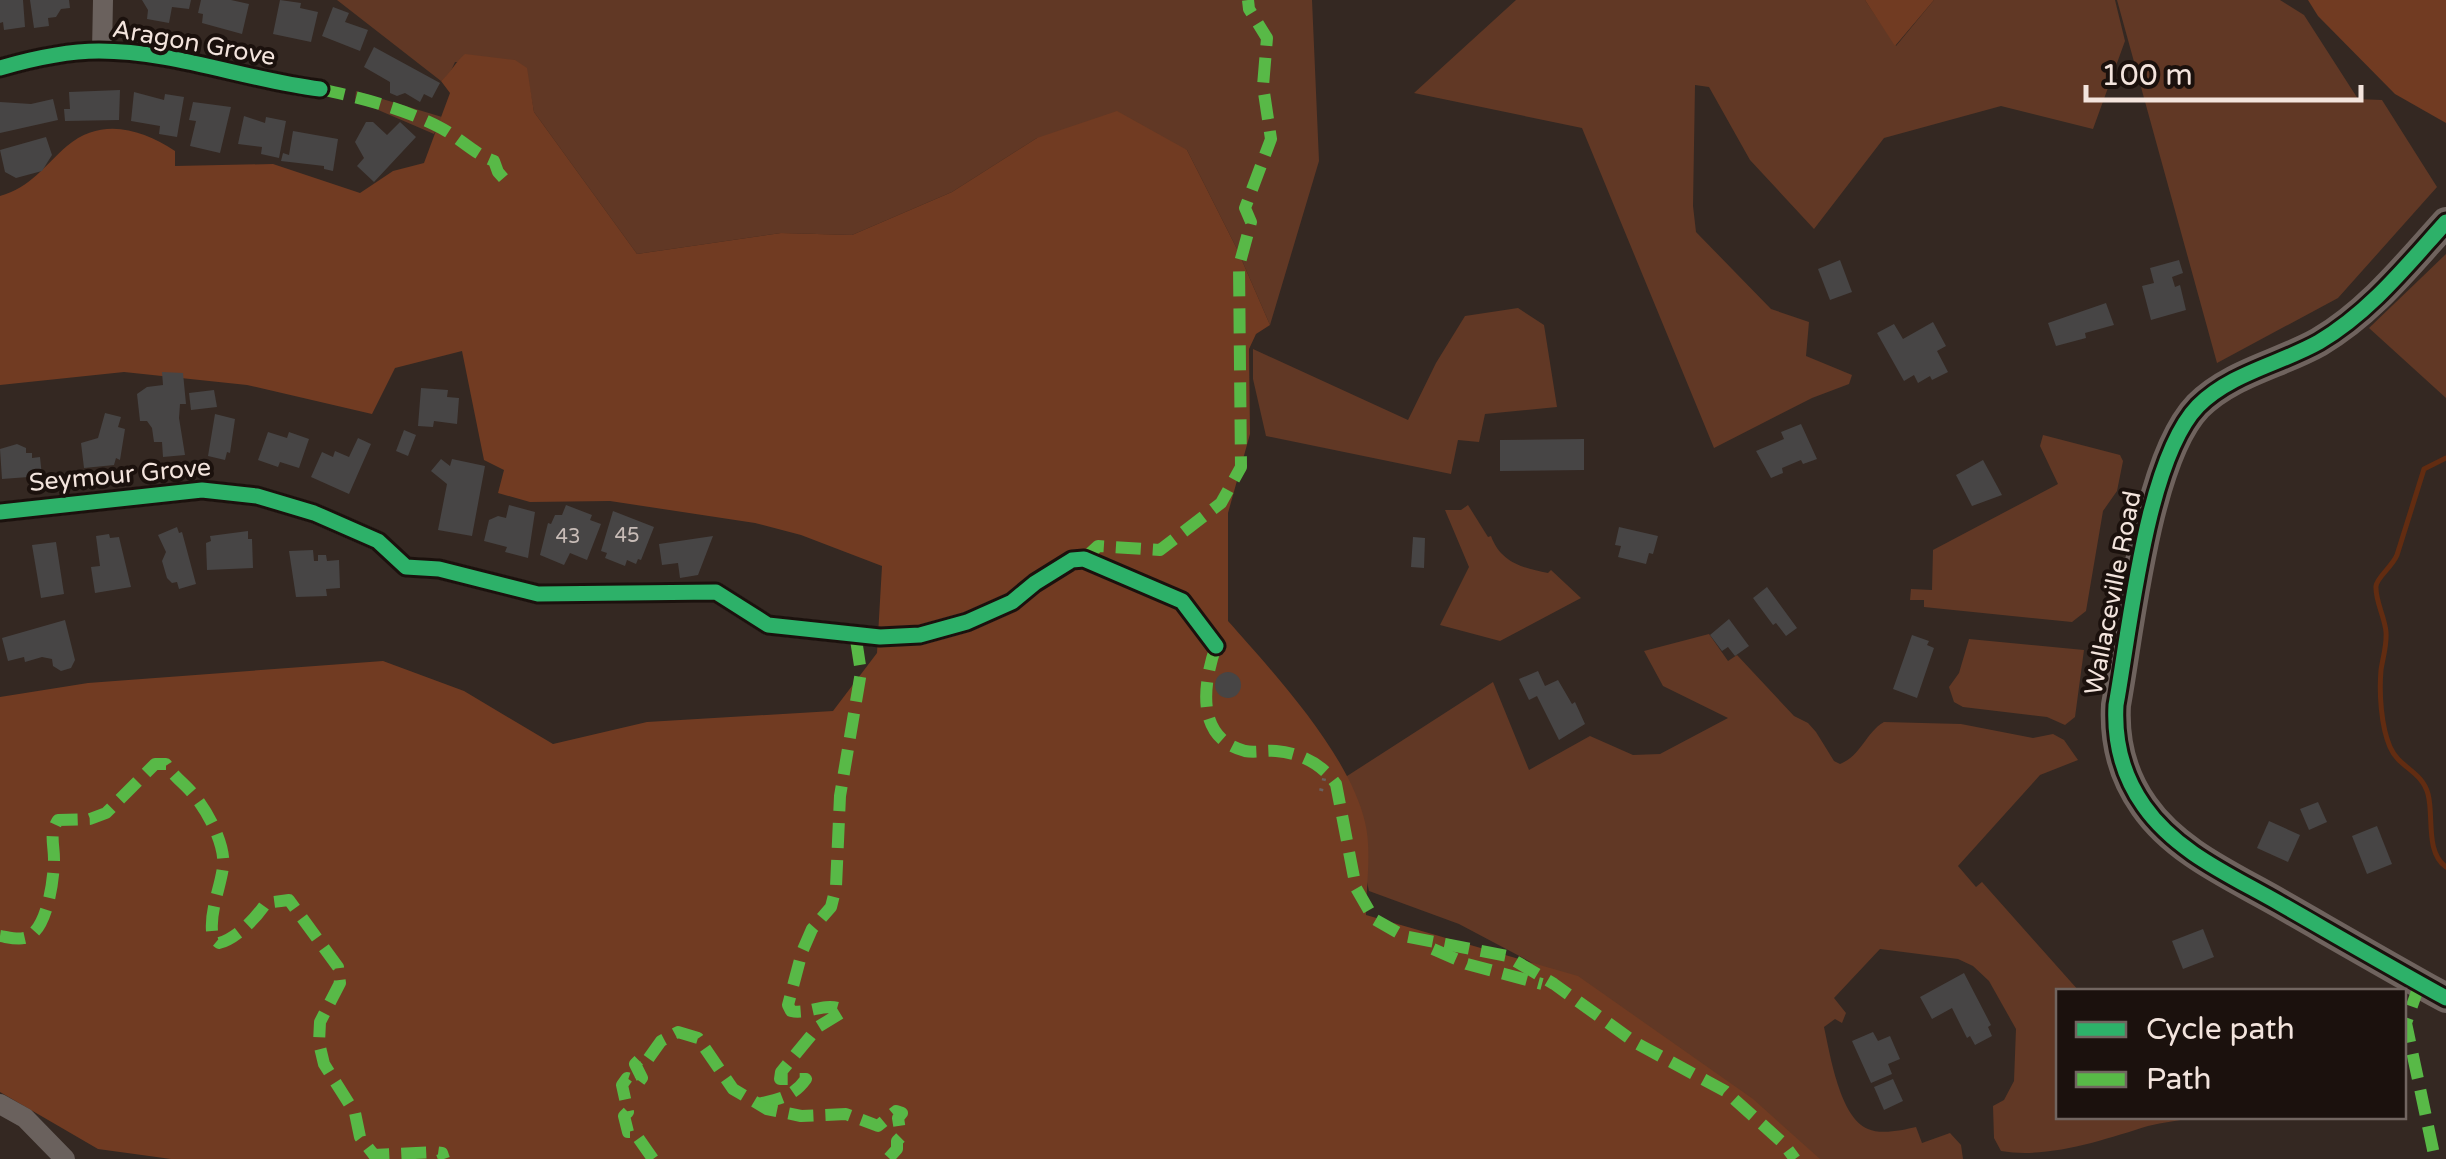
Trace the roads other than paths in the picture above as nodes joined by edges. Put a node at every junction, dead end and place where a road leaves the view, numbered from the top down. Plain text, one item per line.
1 (103, 0) edge
2 (102, 51) junction
3 (0, 68) edge
4 (320, 89) dead end
5 (2446, 222) edge
6 (0, 512) edge
7 (1216, 646) dead end
8 (2446, 998) edge
9 (0, 1104) edge
10 (65, 1159) edge

1 - 2 street
2 - 3 street, Aragon Grove
2 - 4 street, Aragon Grove
5 - 8 street, Wallaceville Road
6 - 7 street, Seymour Grove
9 - 10 street

